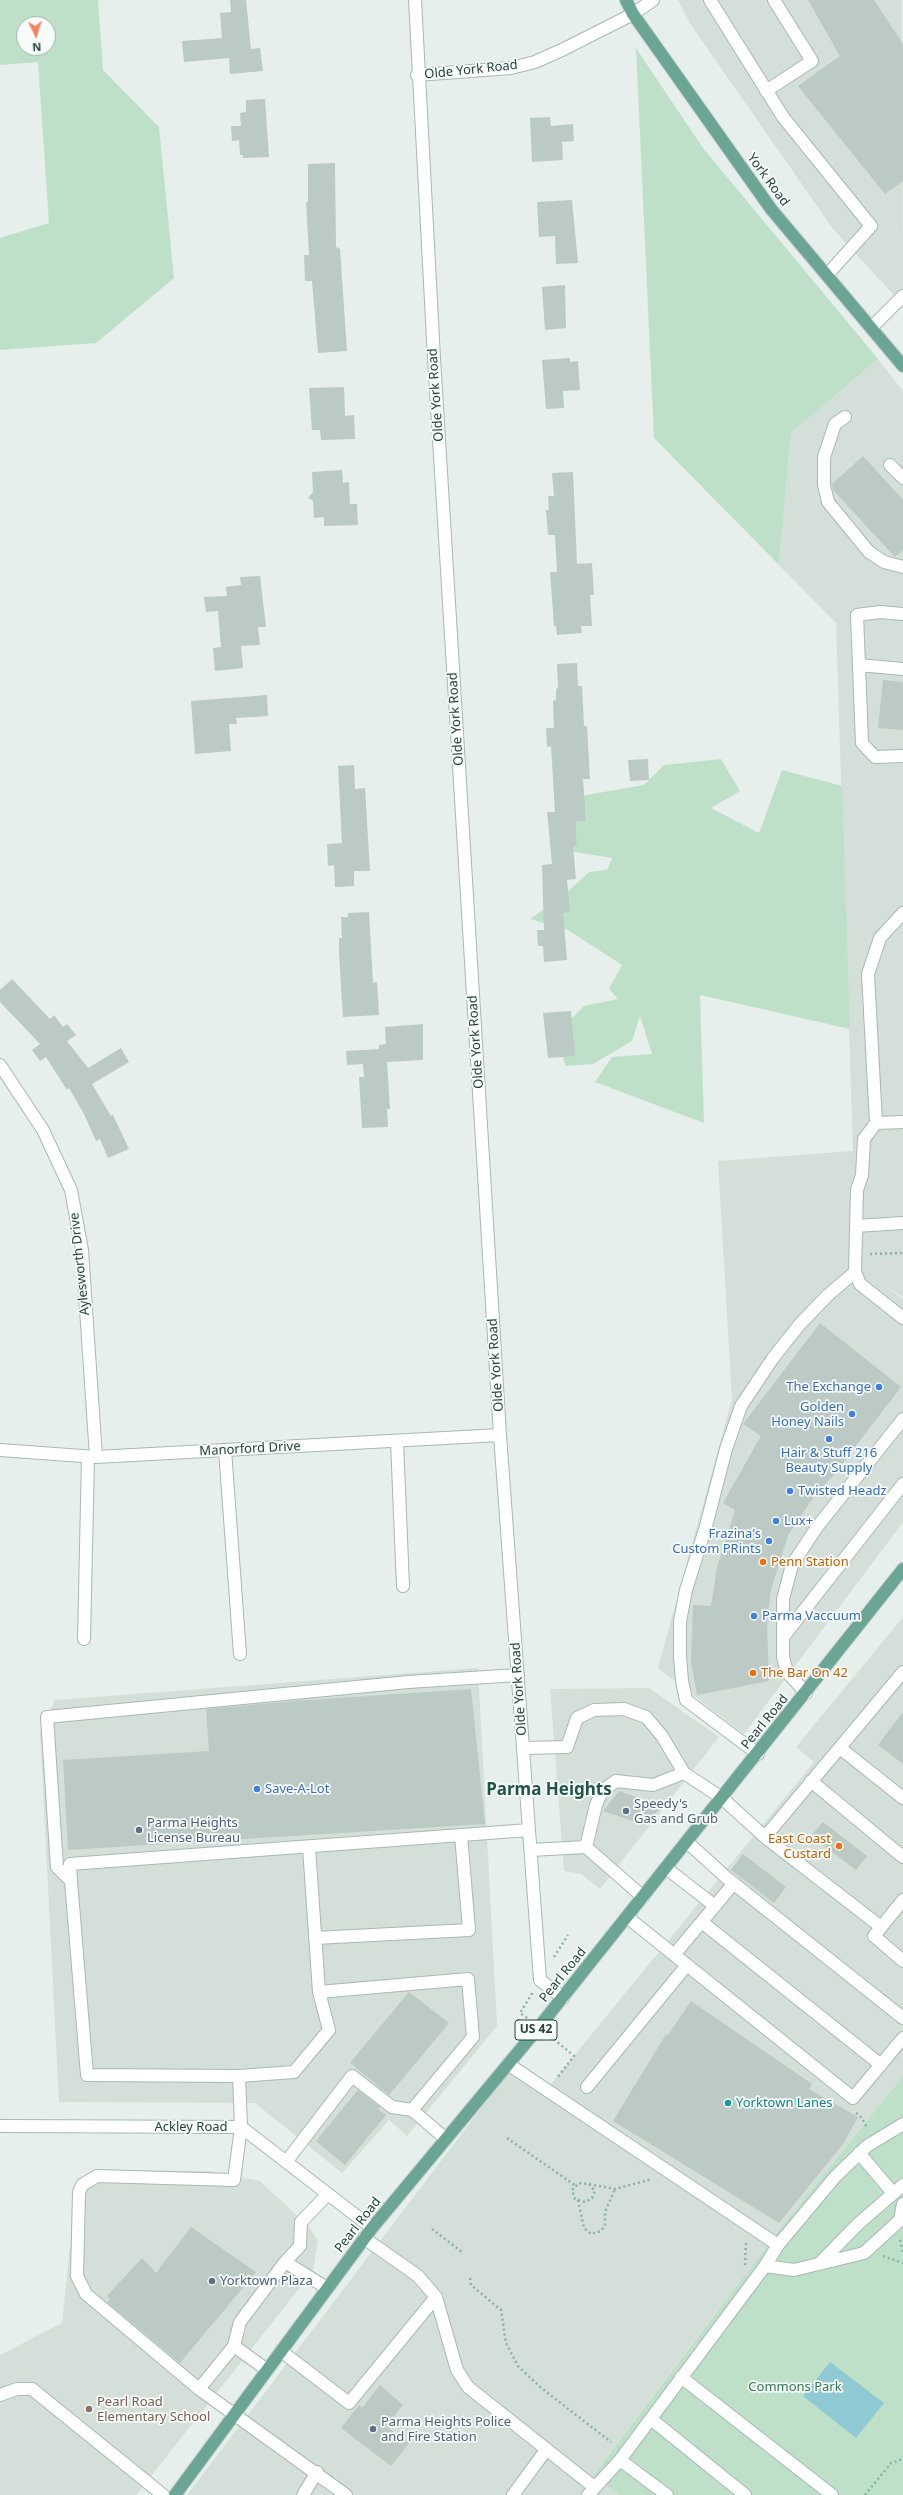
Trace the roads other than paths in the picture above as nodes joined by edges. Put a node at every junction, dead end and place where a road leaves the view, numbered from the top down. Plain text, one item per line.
1 (414, 0) edge
2 (626, 0) edge
3 (653, 0) edge
4 (710, 0) edge
5 (774, 0) edge
6 (633, 14) junction
7 (417, 75) junction
8 (766, 91) junction
9 (827, 275) junction
10 (903, 296) edge
11 (871, 328) junction
12 (903, 366) edge
13 (845, 417) dead end
14 (890, 465) dead end
15 (903, 478) edge
16 (903, 567) edge
17 (903, 614) edge
18 (859, 665) junction
19 (903, 669) edge
20 (903, 756) edge
21 (903, 913) edge
22 (0, 1065) edge
23 (903, 1122) edge
24 (876, 1124) junction
25 (903, 1223) edge
26 (856, 1226) junction
27 (855, 1272) junction
28 (903, 1318) edge
29 (903, 1419) edge
30 (500, 1435) junction
31 (397, 1441) junction
32 (0, 1450) edge
33 (225, 1450) junction
34 (92, 1457) junction
35 (903, 1484) edge
36 (903, 1569) edge
37 (403, 1586) dead end
38 (784, 1636) junction
39 (84, 1639) dead end
40 (240, 1654) dead end
41 (903, 1672) edge
42 (518, 1675) junction
43 (806, 1693) junction
44 (524, 1748) junction
45 (840, 1748) junction
46 (758, 1754) junction
47 (684, 1773) junction
48 (811, 1781) junction
49 (722, 1798) junction
50 (903, 1798) edge
51 (529, 1830) junction
52 (461, 1835) junction
53 (765, 1837) junction
54 (687, 1842) junction
55 (309, 1847) junction
56 (586, 1847) junction
57 (531, 1850) junction
58 (903, 1857) edge
59 (666, 1868) junction
60 (71, 1881) junction
61 (734, 1883) junction
62 (643, 1897) junction
63 (903, 1900) edge
64 (715, 1906) junction
65 (627, 1918) junction
66 (703, 1923) junction
67 (878, 1931) junction
68 (315, 1938) junction
69 (674, 1955) junction
70 (903, 1961) edge
71 (687, 1965) junction
72 (319, 1992) junction
73 (563, 1998) junction
74 (903, 2018) edge
75 (903, 2038) edge
76 (508, 2064) junction
77 (881, 2065) junction
78 (239, 2076) junction
79 (587, 2087) dead end
80 (412, 2110) junction
81 (903, 2124) edge
82 (0, 2126) edge
83 (241, 2127) junction
84 (446, 2139) junction
85 (859, 2153) junction
86 (286, 2162) junction
87 (903, 2185) edge
88 (893, 2193) junction
89 (328, 2194) junction
90 (903, 2204) edge
91 (368, 2233) junction
92 (778, 2245) junction
93 (285, 2262) junction
94 (819, 2264) junction
95 (765, 2266) junction
96 (327, 2288) junction
97 (436, 2297) junction
98 (234, 2346) junction
99 (281, 2351) junction
100 (267, 2370) junction
101 (681, 2377) junction
102 (199, 2389) junction
103 (0, 2395) edge
104 (235, 2413) junction
105 (651, 2419) junction
106 (546, 2450) junction
107 (620, 2460) junction
108 (317, 2472) junction
109 (591, 2491) edge
110 (163, 2495) edge
111 (175, 2495) edge
112 (303, 2495) edge
113 (346, 2495) edge
114 (513, 2495) edge
115 (667, 2495) edge
116 (745, 2495) edge
117 (830, 2495) edge

1 - 7 street, Olde York Road
2 - 6 main road, York Road
3 - 6 street, Olde York Road
4 - 8 street
5 - 8 street
6 - 7 street, Olde York Road
6 - 9 main road, York Road
7 - 30 street, Olde York Road
8 - 9 street
9 - 11 main road, York Road
10 - 11 street
11 - 12 main road, York Road
13 - 16 street
14 - 15 street
17 - 18 street
18 - 19 street
18 - 20 street
21 - 24 street
22 - 34 street, Aylesworth Drive
23 - 24 street
24 - 26 street
25 - 26 street
26 - 27 street
27 - 28 street
27 - 46 street
29 - 38 street
30 - 31 street, Manorford Drive
30 - 42 street, Olde York Road
31 - 33 street, Manorford Drive
31 - 37 street
32 - 34 street, Manorford Drive
33 - 34 street, Manorford Drive
33 - 40 street
34 - 39 street, Aylesworth Drive
35 - 38 street
36 - 43 main road, Pearl Road / US 42
38 - 43 street
41 - 45 street
42 - 44 street, Olde York Road
42 - 60 street
43 - 46 main road, Pearl Road / US 42
44 - 47 street
44 - 51 street, Olde York Road
45 - 48 street
45 - 50 street
46 - 49 main road, Pearl Road / US 42
47 - 49 street
47 - 56 street
48 - 53 street
48 - 58 street
49 - 53 street
49 - 54 main road, Pearl Road / US 42
51 - 52 street
51 - 57 street, Olde York Road
52 - 55 street
52 - 68 street
53 - 67 street
54 - 59 main road, Pearl Road / US 42
54 - 61 street
55 - 60 street
55 - 68 street
56 - 57 street
56 - 62 street
57 - 73 street, Olde York Road
59 - 62 main road, Pearl Road / US 42
59 - 64 street
60 - 78 street
61 - 64 street
61 - 74 street
62 - 65 main road, Pearl Road / US 42
63 - 67 street
64 - 66 street
65 - 69 street
65 - 73 main road, Pearl Road / US 42
66 - 69 street
66 - 77 street
67 - 70 street
68 - 72 street
69 - 71 street
71 - 77 street
71 - 79 street
72 - 78 street
72 - 80 street
73 - 76 main road, Pearl Road / US 42
75 - 77 street
76 - 84 main road, Pearl Road / US 42
76 - 92 street
78 - 83 street
80 - 84 street
80 - 86 street
81 - 85 street
82 - 83 street, Ackley Road
83 - 86 street, Ackley Road
83 - 102 street
84 - 91 main road, Pearl Road / US 42
85 - 88 street
85 - 92 street
86 - 89 street, Ackley Road
87 - 88 street
88 - 94 street
89 - 91 street, Ackley Road
89 - 93 street
90 - 94 street
91 - 96 main road, Pearl Road / US 42
91 - 97 street, Ackley Road
92 - 95 street
93 - 96 street
93 - 98 street
94 - 95 street
95 - 101 street
96 - 99 main road, Pearl Road / US 42
97 - 99 street
97 - 106 street
98 - 100 street
98 - 102 street
99 - 100 main road, Pearl Road / US 42
100 - 104 main road, Pearl Road / US 42
101 - 105 street
101 - 117 street
102 - 104 street
103 - 110 street
104 - 108 street
104 - 111 main road, Pearl Road / US 42
105 - 107 street
105 - 116 street
106 - 109 street
106 - 114 street
107 - 109 street
107 - 115 street
108 - 112 street
108 - 113 street

